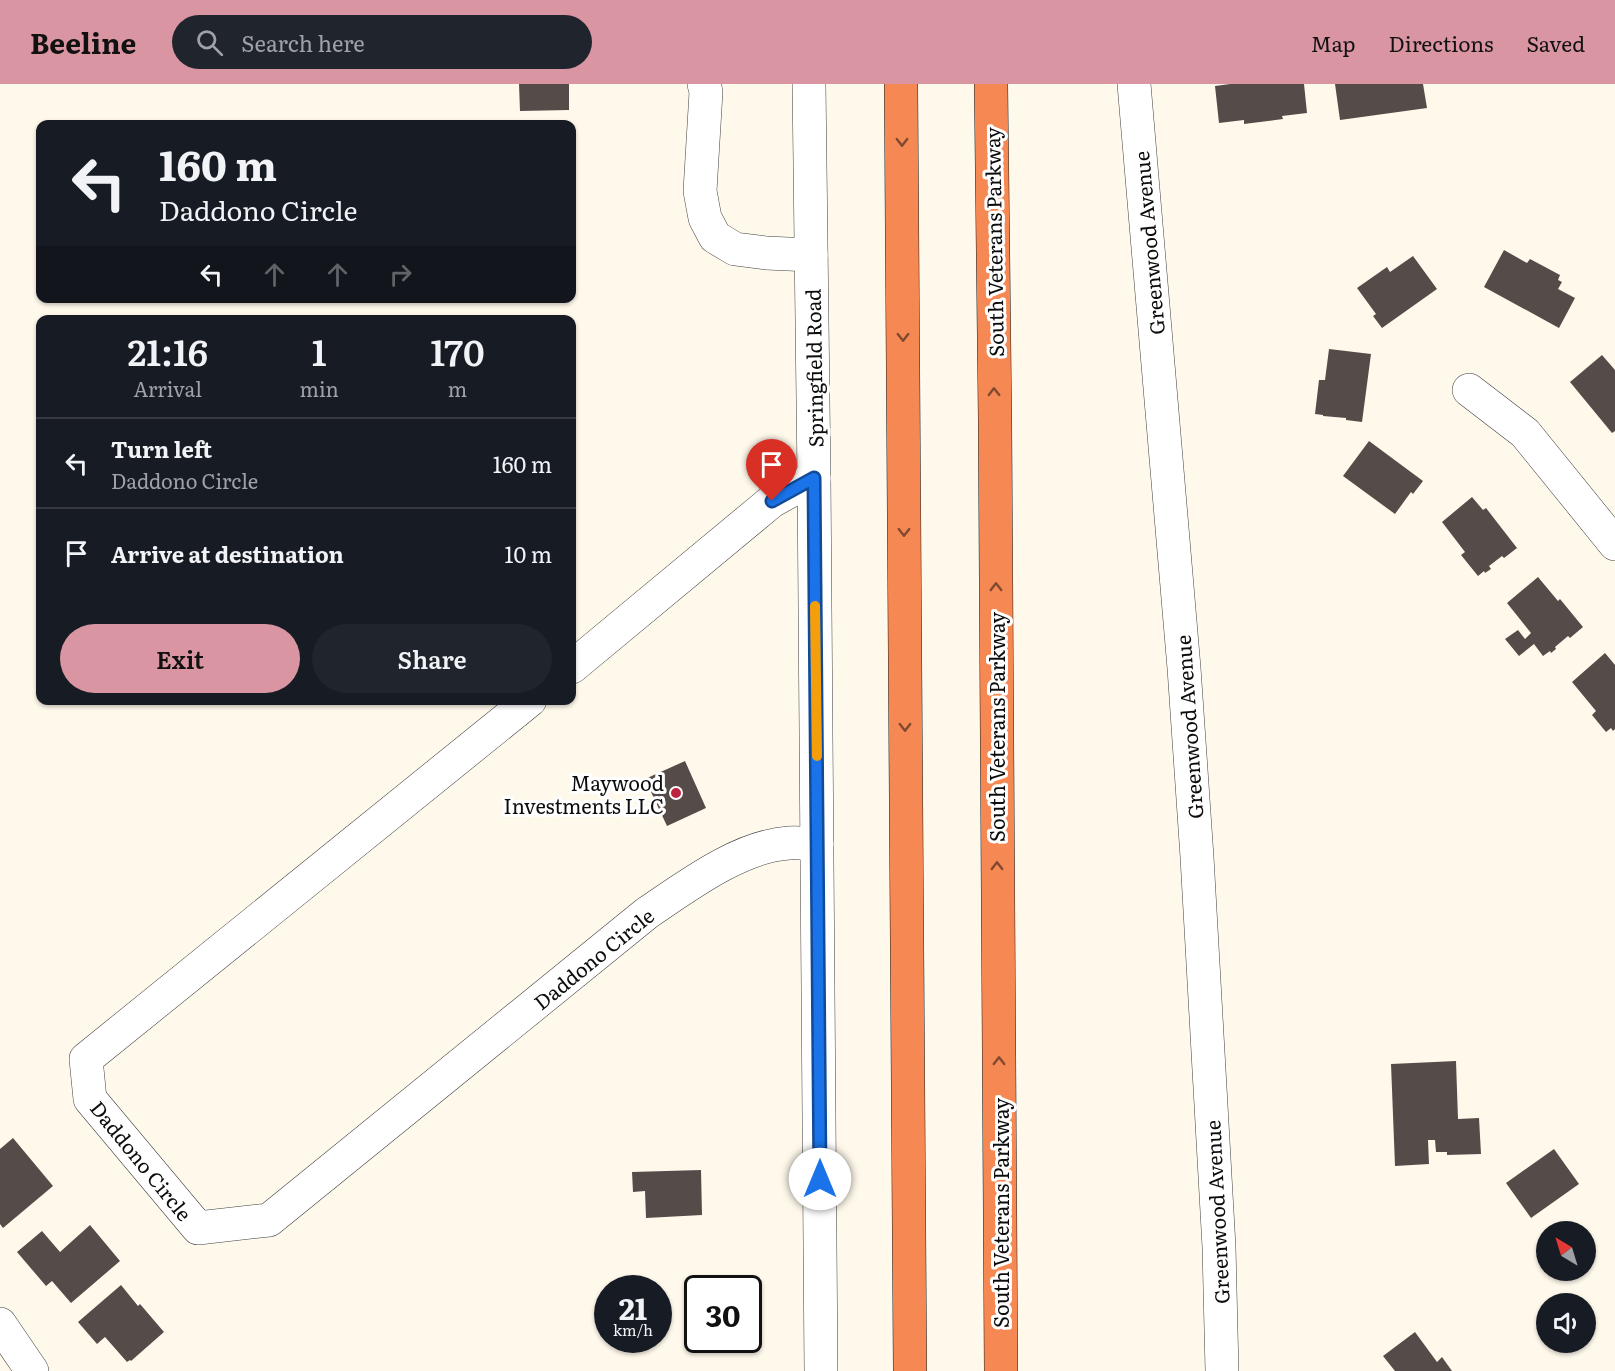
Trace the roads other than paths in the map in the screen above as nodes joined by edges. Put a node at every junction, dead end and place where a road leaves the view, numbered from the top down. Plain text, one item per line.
1 (704, 84) edge
2 (808, 84) edge
3 (901, 84) edge
4 (991, 84) edge
5 (1134, 84) edge
6 (811, 255) junction
7 (1469, 390) dead end
8 (814, 478) junction
9 (1615, 544) edge
10 (576, 664) edge
11 (524, 705) edge
12 (818, 844) junction
13 (0, 1324) edge
14 (32, 1371) edge
15 (821, 1371) edge
16 (910, 1371) edge
17 (1000, 1371) edge
18 (1222, 1371) edge

1 - 6 street
2 - 6 street, Springfield Road
3 -> 16 highway
17 -> 4 highway, South Veterans Parkway
5 - 18 street, Greenwood Avenue
6 - 8 street, Springfield Road
7 - 9 street
8 - 10 street
8 - 12 street, Springfield Road
11 - 12 street, Daddono Circle
12 - 15 street, Springfield Road
13 - 14 street

